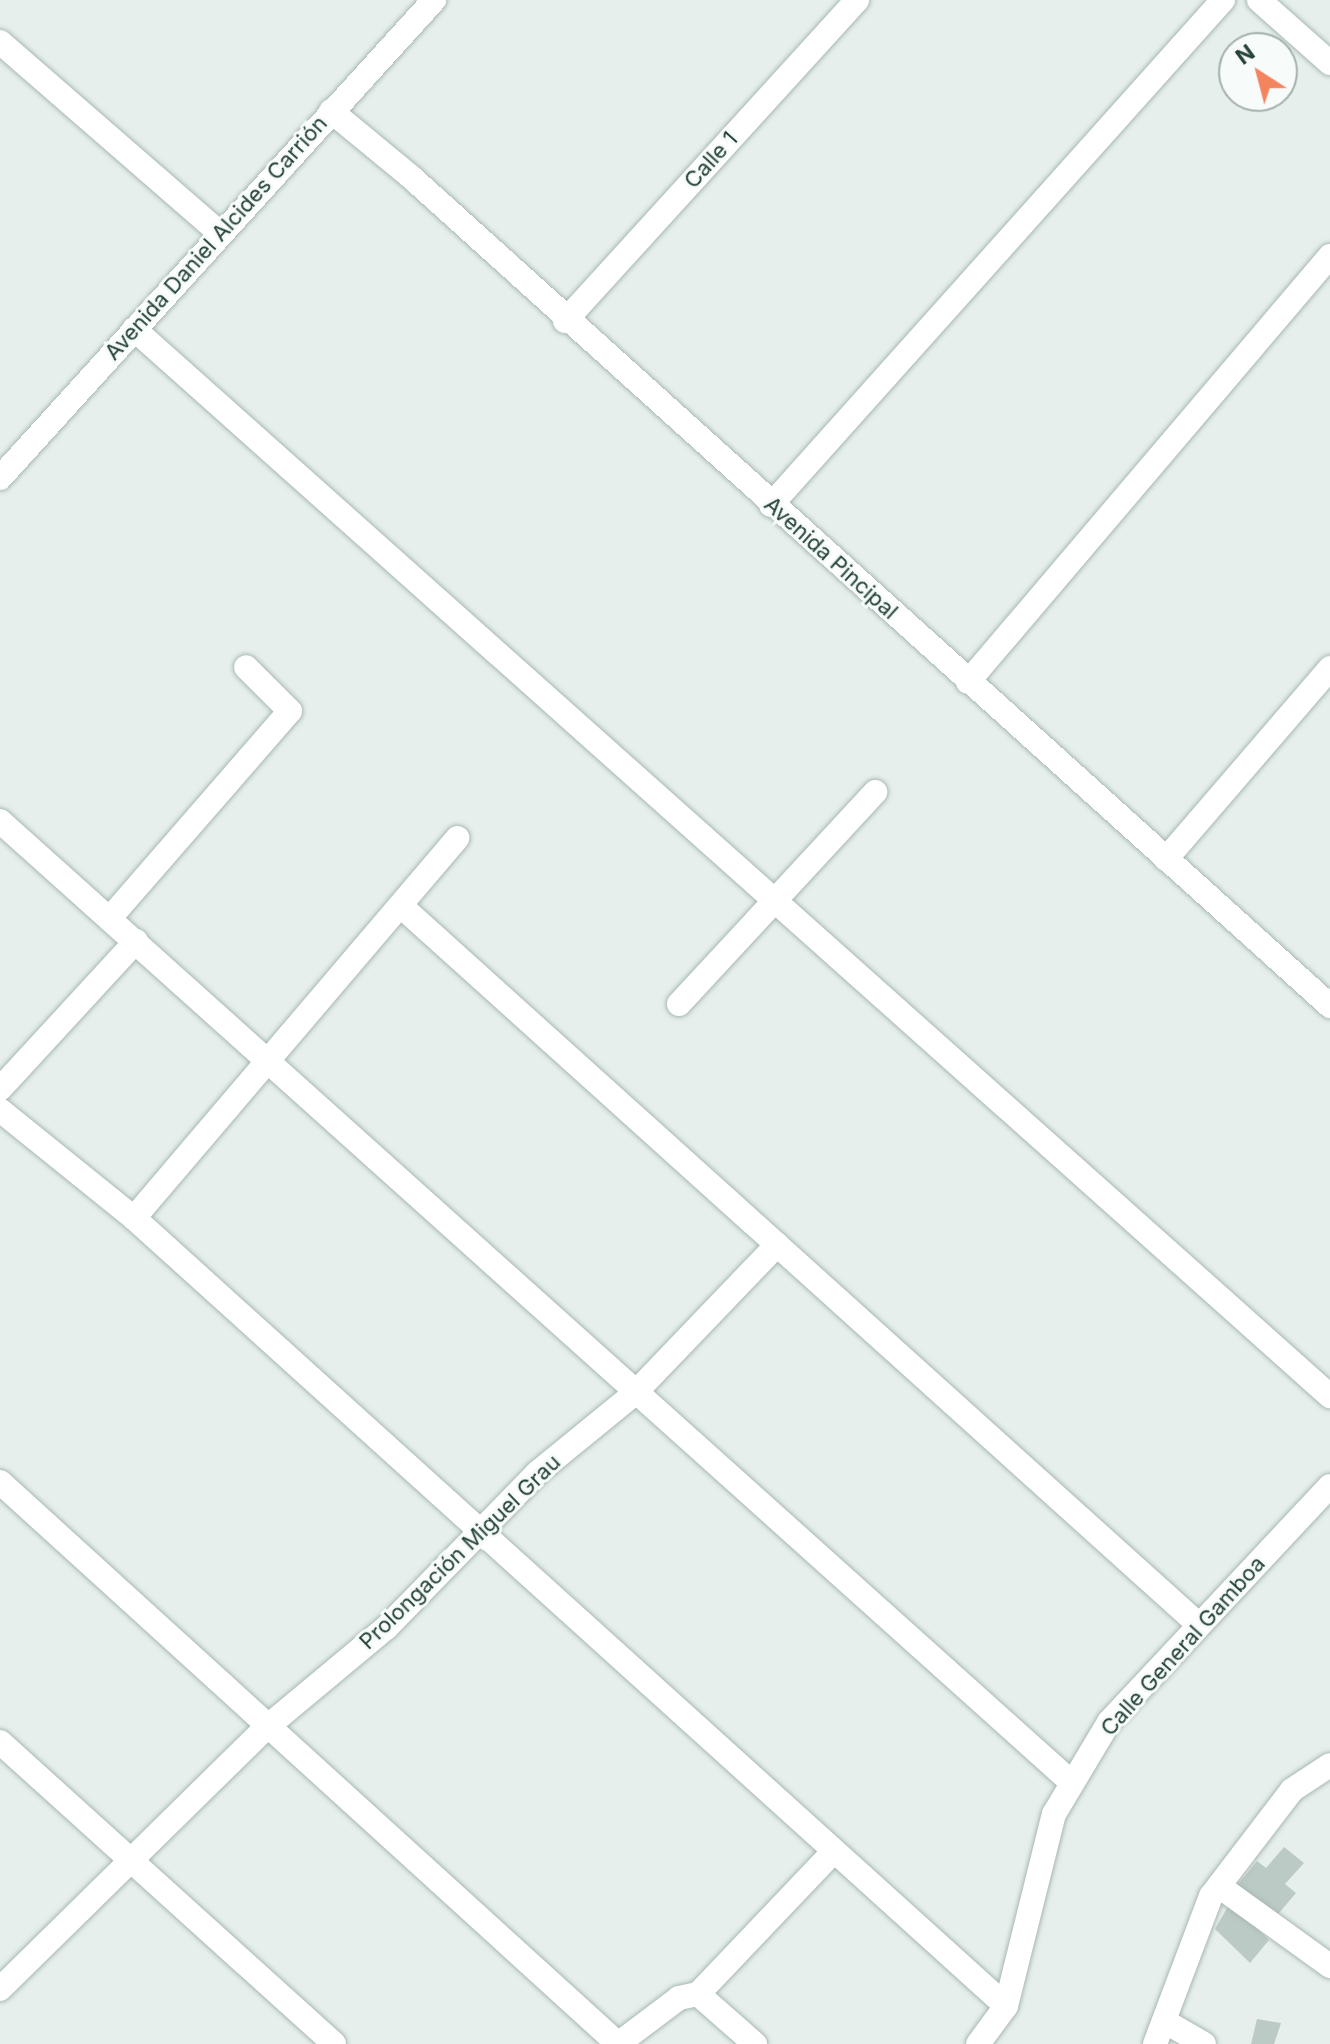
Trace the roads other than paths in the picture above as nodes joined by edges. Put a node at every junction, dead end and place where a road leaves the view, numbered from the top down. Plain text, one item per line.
1 (434, 0) edge
2 (857, 0) edge
3 (1223, 0) edge
4 (1259, 0) edge
5 (0, 42) edge
6 (1330, 63) edge
7 (331, 111) junction
8 (221, 234) junction
9 (1330, 256) edge
10 (565, 321) junction
11 (134, 329) junction
12 (0, 478) edge
13 (771, 505) junction
14 (246, 667) dead end
15 (1330, 668) edge
16 (968, 682) junction
17 (875, 792) dead end
18 (0, 821) edge
19 (457, 838) dead end
20 (1166, 859) junction
21 (772, 901) junction
22 (401, 906) junction
23 (110, 918) junction
24 (136, 941) junction
25 (679, 1004) dead end
26 (1330, 1006) edge
27 (272, 1061) junction
28 (0, 1089) edge
29 (0, 1110) edge
30 (134, 1218) junction
31 (777, 1245) junction
32 (634, 1394) junction
33 (1330, 1396) edge
34 (0, 1482) edge
35 (1330, 1486) edge
36 (479, 1533) junction
37 (1199, 1625) junction
38 (267, 1727) junction
39 (0, 1742) edge
40 (1330, 1765) edge
41 (1071, 1782) junction
42 (834, 1851) junction
43 (132, 1861) junction
44 (1219, 1886) junction
45 (1330, 1966) edge
46 (0, 1989) edge
47 (698, 1994) junction
48 (1006, 2006) junction
49 (1164, 2021) junction
50 (334, 2044) edge
51 (618, 2044) edge
52 (755, 2044) edge
53 (978, 2044) edge
54 (1155, 2044) edge
55 (1204, 2044) edge

1 - 7 street, Avenida Daniel Alcides Carrión
2 - 10 street, Calle 1
3 - 13 street
4 - 6 street
5 - 8 street
7 - 8 street, Avenida Daniel Alcides Carrión
7 - 10 street, Avenida Pincipal
8 - 11 street, Avenida Daniel Alcides Carrión
9 - 16 street
10 - 13 street, Avenida Pincipal
11 - 12 street, Avenida Daniel Alcides Carrión
11 - 21 street
13 - 16 street, Avenida Pincipal
14 - 23 street
15 - 20 street
16 - 20 street, Avenida Pincipal
17 - 21 street
18 - 23 street
19 - 22 street
20 - 26 street, Avenida Pincipal
21 - 25 street
21 - 33 street
22 - 27 street
22 - 31 street
23 - 24 street
24 - 27 street
24 - 28 street
27 - 30 street
27 - 32 street
29 - 30 street
30 - 36 street
31 - 32 street, Prolongación Miguel Grau
31 - 37 street
32 - 36 street, Prolongación Miguel Grau
32 - 41 street
34 - 38 street
35 - 37 street, Calle General Gamboa
36 - 38 street, Prolongación Miguel Grau
36 - 42 street
37 - 41 street, Calle General Gamboa
38 - 43 street, Prolongación Miguel Grau
38 - 51 street
39 - 43 street
40 - 44 street
41 - 48 street, Calle General Gamboa
42 - 47 street
42 - 48 street
43 - 46 street, Prolongación Miguel Grau
43 - 50 street
44 - 45 street
44 - 49 street
47 - 51 street
47 - 52 street
48 - 53 street, Calle General Gamboa
49 - 54 street
49 - 55 street

